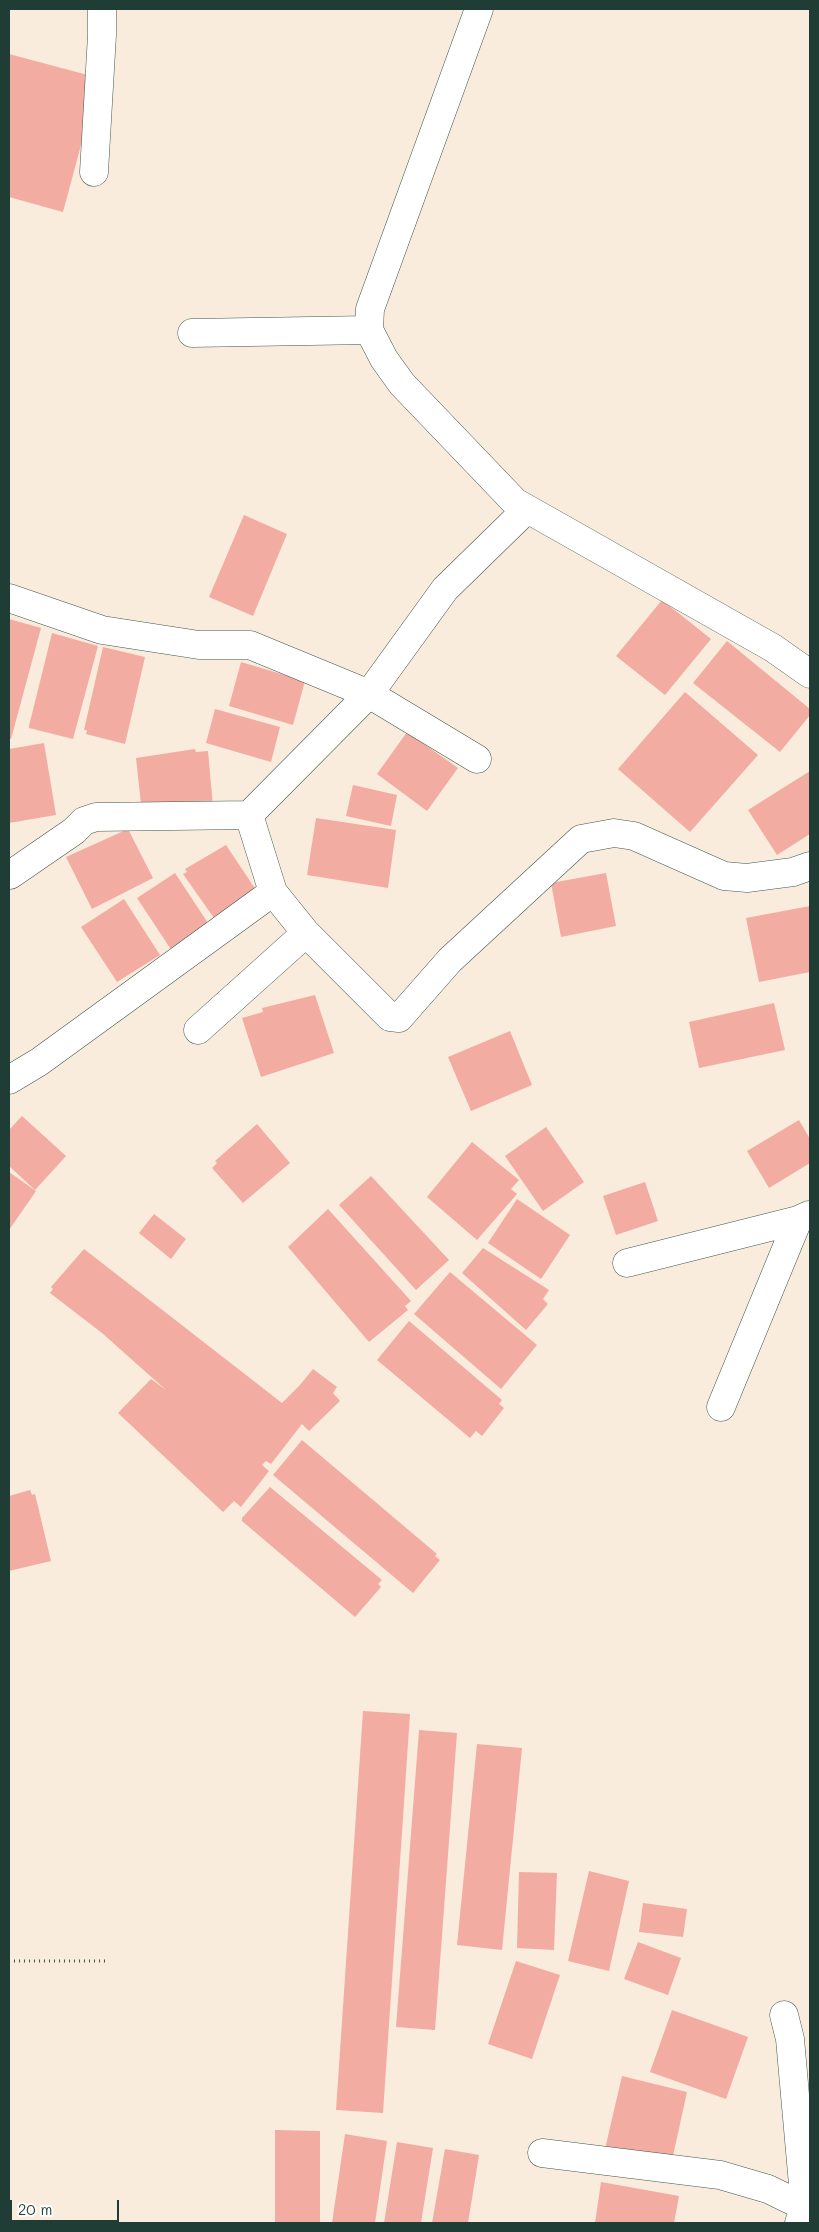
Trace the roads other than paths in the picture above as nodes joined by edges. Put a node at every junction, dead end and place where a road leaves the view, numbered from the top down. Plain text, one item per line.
1 (102, 9) edge
2 (479, 9) edge
3 (94, 172) dead end
4 (369, 330) junction
5 (192, 333) dead end
6 (527, 510) junction
7 (9, 598) edge
8 (810, 673) edge
9 (369, 694) junction
10 (477, 759) dead end
11 (249, 815) junction
12 (810, 866) edge
13 (10, 875) dead end
14 (273, 892) junction
15 (306, 933) junction
16 (198, 1030) dead end
17 (9, 1080) edge
18 (804, 1217) edge
19 (627, 1263) dead end
20 (721, 1407) dead end
21 (784, 2015) dead end
22 (542, 2153) dead end
23 (802, 2215) edge

1 - 3 street
2 - 4 street
4 - 5 street
4 - 6 street
6 - 8 street
6 - 9 street
7 - 9 street
9 - 10 street
9 - 11 street
11 - 13 street
11 - 14 street
12 - 15 street
14 - 15 street
14 - 17 street
15 - 16 street
18 - 19 street
18 - 20 street
21 - 23 street
22 - 23 street

